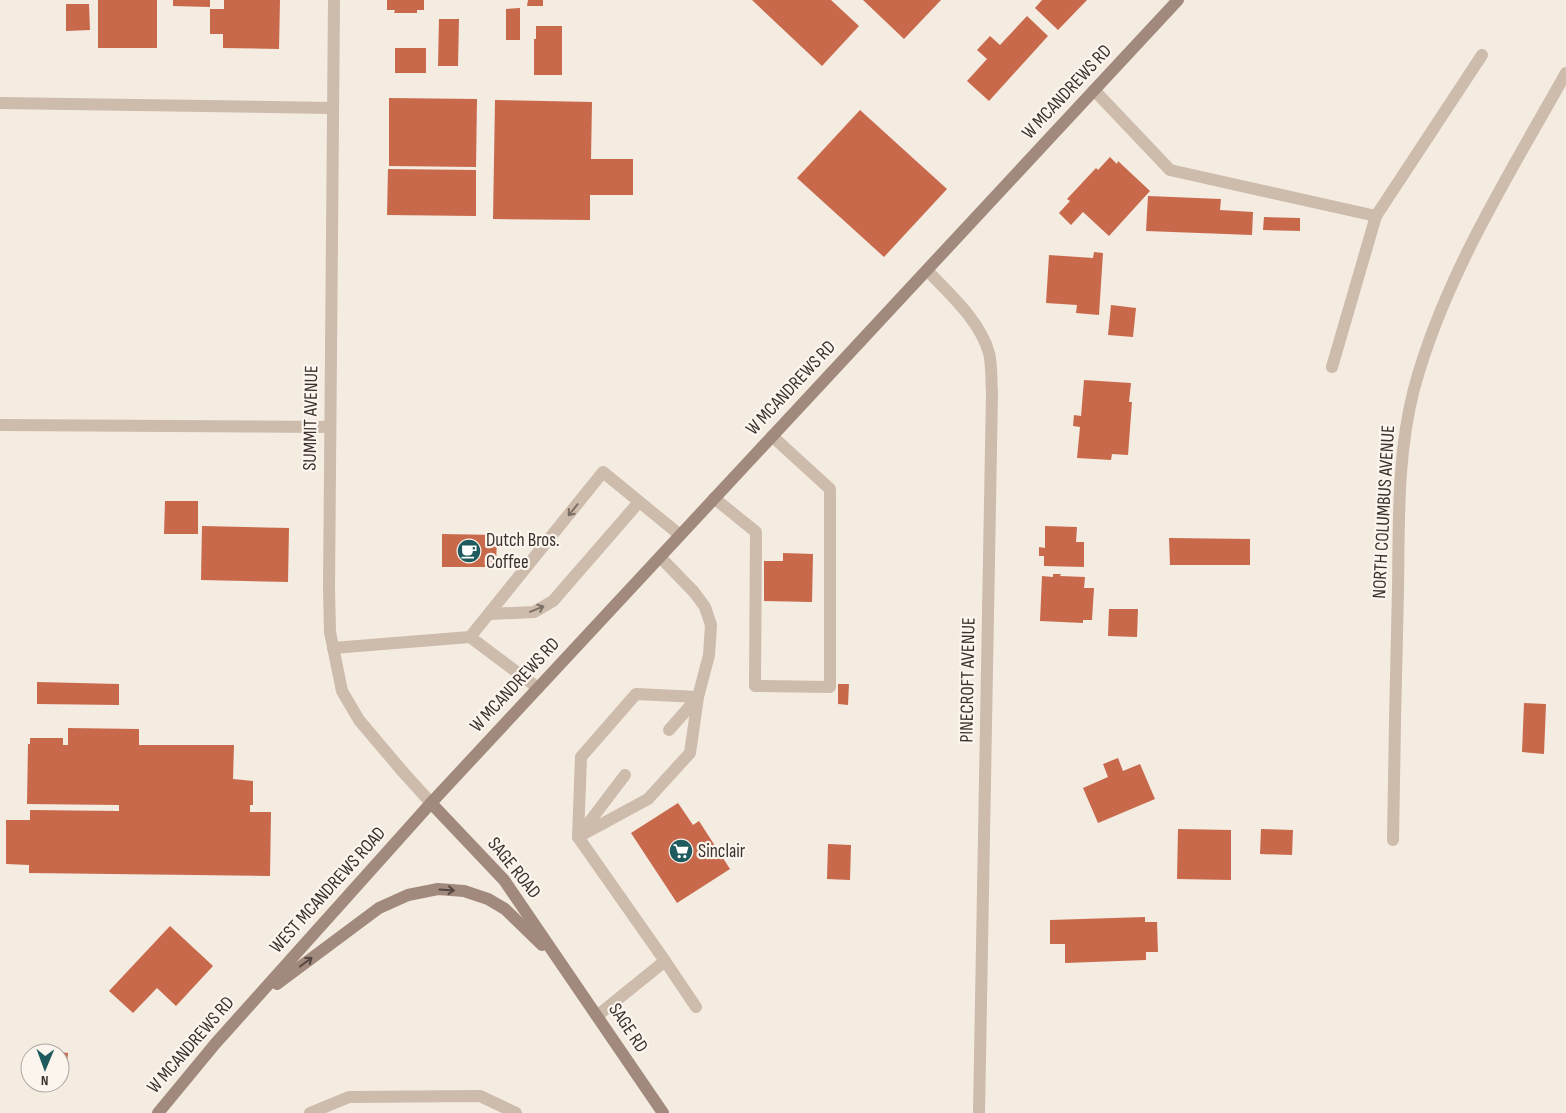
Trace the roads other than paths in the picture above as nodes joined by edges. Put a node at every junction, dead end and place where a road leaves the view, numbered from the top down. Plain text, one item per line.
1 (334, 0) edge
2 (1178, 0) edge
3 (1482, 55) dead end
4 (1566, 73) edge
5 (1094, 90) junction
6 (0, 103) edge
7 (333, 108) junction
8 (1376, 216) junction
9 (926, 270) junction
10 (1332, 367) dead end
11 (0, 426) edge
12 (330, 427) junction
13 (772, 436) junction
14 (714, 498) junction
15 (639, 502) junction
16 (680, 535) junction
17 (660, 557) junction
18 (489, 614) junction
19 (470, 637) junction
20 (333, 648) junction
21 (538, 688) junction
22 (698, 697) junction
23 (669, 730) dead end
24 (625, 775) dead end
25 (431, 803) junction
26 (578, 837) junction
27 (1393, 840) dead end
28 (665, 961) junction
29 (561, 963) junction
30 (253, 1002) junction
31 (696, 1007) dead end
32 (597, 1016) junction
33 (160, 1111) edge
34 (149, 1113) edge
35 (310, 1113) edge
36 (516, 1113) edge
37 (663, 1113) edge
38 (979, 1113) edge

1 - 7 street, SUMMIT AVENUE
2 - 5 main road, W MCANDREWS RD
3 - 8 street
4 - 27 street, NORTH COLUMBUS AVENUE
5 - 8 street
5 - 9 main road, W MCANDREWS RD
6 - 7 street
7 - 12 street, SUMMIT AVENUE
8 - 10 street
9 - 13 main road, W MCANDREWS RD
9 - 38 street, PINECROFT AVENUE
11 - 12 street
12 - 20 street, SUMMIT AVENUE
13 - 14 main road, W MCANDREWS RD
13 - 14 street
14 - 16 main road, W MCANDREWS RD
15 - 16 street
18 -> 15 street
15 -> 18 street
16 - 17 main road, W MCANDREWS RD
17 - 21 main road, W MCANDREWS RD
17 - 22 street
18 - 19 street
19 - 20 street
19 - 21 street
20 - 25 street, SUMMIT AVENUE
21 - 25 main road, W MCANDREWS RD
22 - 23 street
22 - 26 street
22 - 26 street
24 - 26 street
25 - 29 main road, SAGE ROAD
25 - 30 main road, WEST MCANDREWS ROAD
26 - 28 street
28 - 31 street
28 - 32 street
30 -> 29 main road
29 - 32 main road, SAGE RD
30 - 33 main road, W MCANDREWS RD
32 - 37 main road, SAGE RD
33 - 34 main road
35 - 36 street

